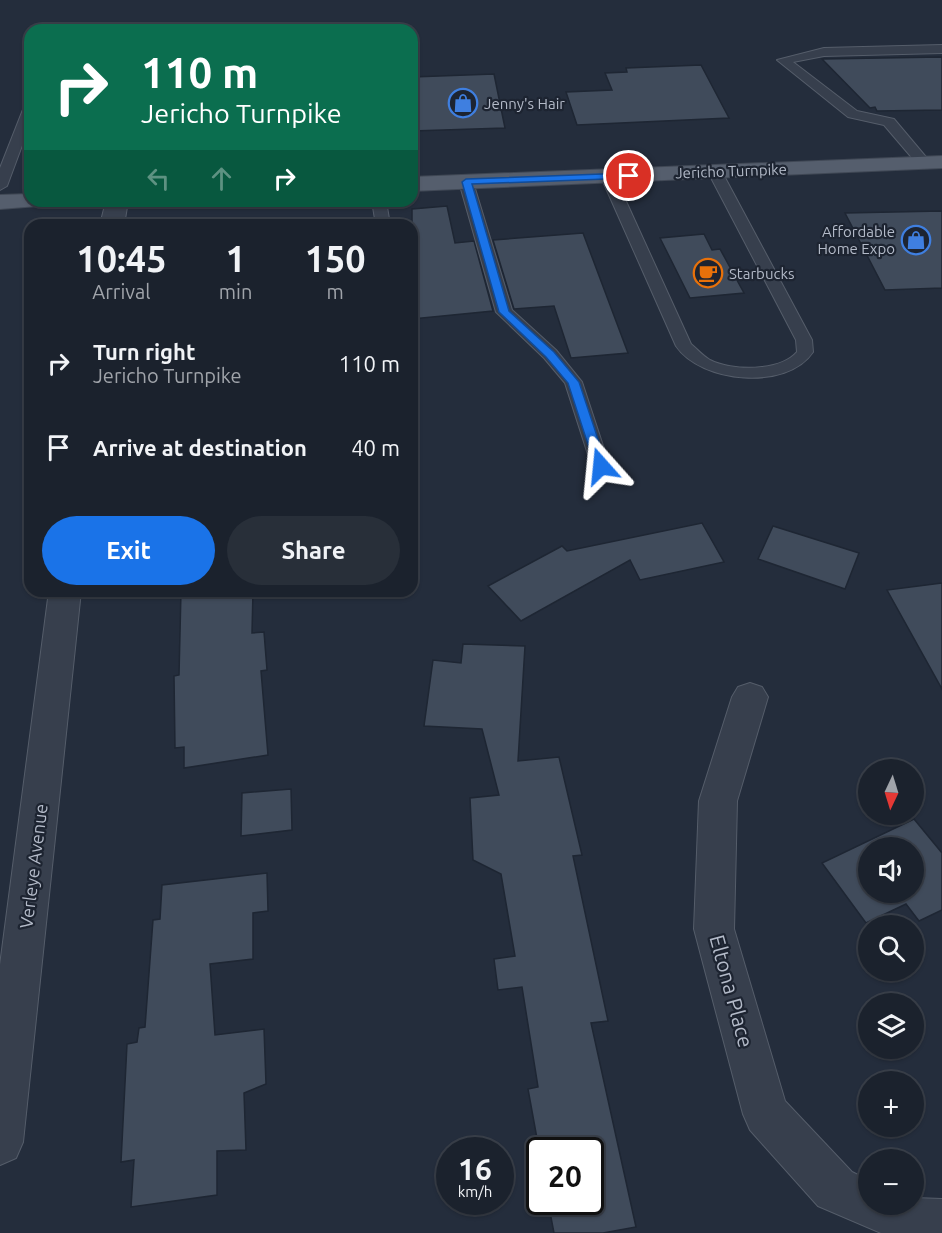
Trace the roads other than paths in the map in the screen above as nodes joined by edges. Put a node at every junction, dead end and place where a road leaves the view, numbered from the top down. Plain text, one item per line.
1 (942, 50) edge
2 (24, 123) edge
3 (933, 163) edge
4 (715, 172) junction
5 (608, 177) junction
6 (466, 182) junction
7 (418, 184) edge
8 (0, 186) edge
9 (24, 201) edge
10 (0, 202) edge
11 (601, 466) dead end
12 (64, 597) edge
13 (750, 696) dead end
14 (0, 1142) edge
15 (858, 1199) edge
16 (894, 1215) edge
17 (942, 1222) edge

1 - 3 lane
2 - 8 lane
3 - 4 main road, Jericho Turnpike
4 - 5 main road, Jericho Turnpike
4 - 5 lane
5 - 6 main road, Jericho Turnpike
6 - 7 main road, Jericho Turnpike
6 - 11 lane
9 - 10 main road
12 - 14 street, Verleye Avenue
13 - 15 street, Eltona Place
16 - 17 street, Eltona Place

